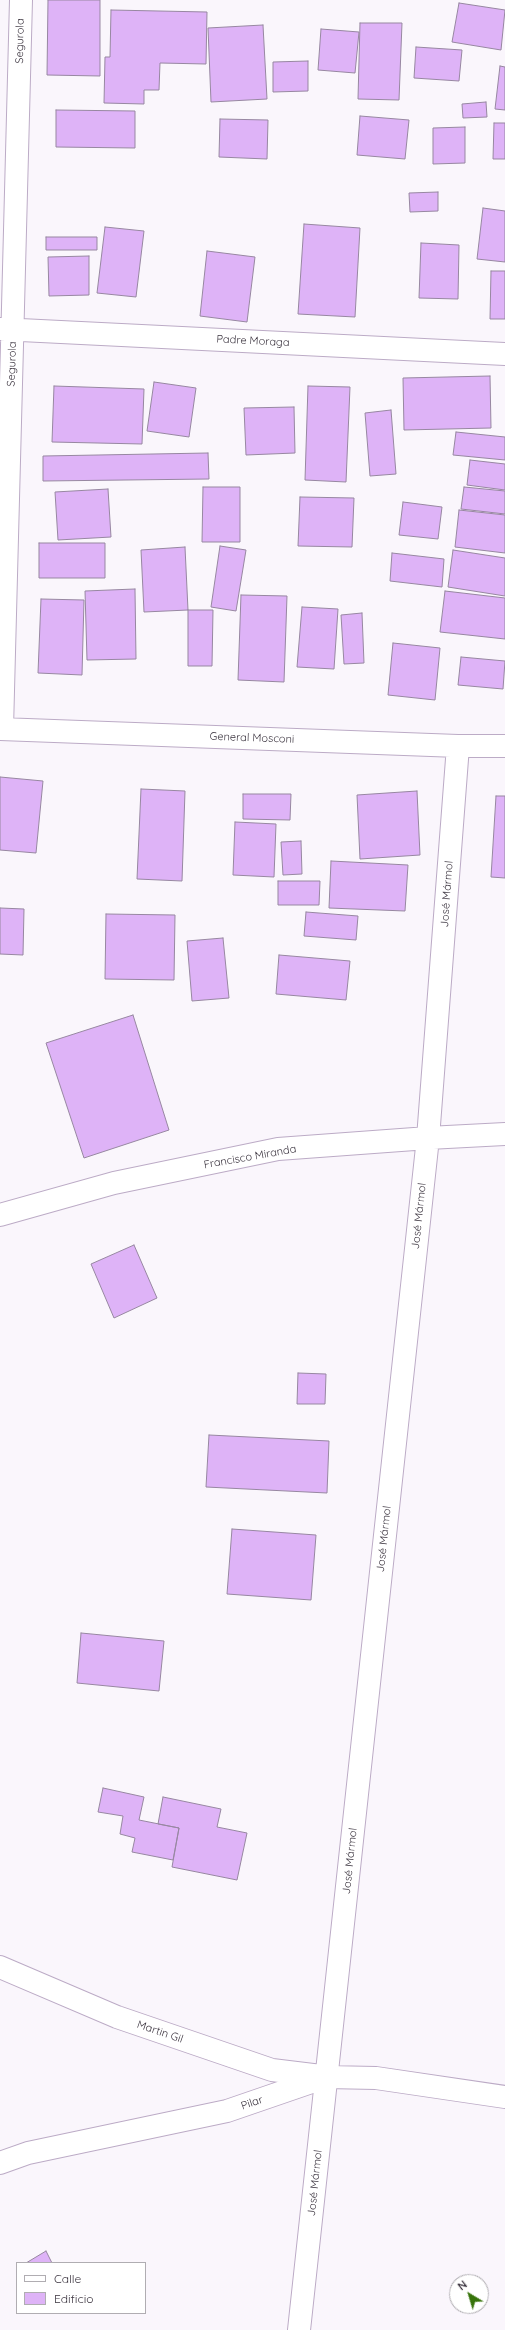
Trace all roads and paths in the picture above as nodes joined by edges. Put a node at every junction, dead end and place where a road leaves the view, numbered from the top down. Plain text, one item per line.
1 (21, 0) edge
2 (7, 329) edge
3 (505, 354) edge
4 (1, 729) edge
5 (458, 746) junction
6 (505, 746) edge
7 (505, 1134) edge
8 (428, 1138) junction
9 (0, 1215) edge
10 (0, 1967) edge
11 (326, 2077) junction
12 (505, 2097) edge
13 (0, 2163) edge
14 (299, 2330) edge

1 - 2 street, Segurola
2 - 3 street, Padre Moraga
2 - 4 street, Segurola
4 - 5 street, General Mosconi
5 - 6 street, General Mosconi
5 - 8 street, José Mármol
7 - 8 street, Francisco Miranda
8 - 9 street, Francisco Miranda
8 - 11 street, José Mármol
10 - 11 street, Martin Gil
11 - 12 street, Pilar
11 - 13 street, Pilar
11 - 14 street, José Mármol

